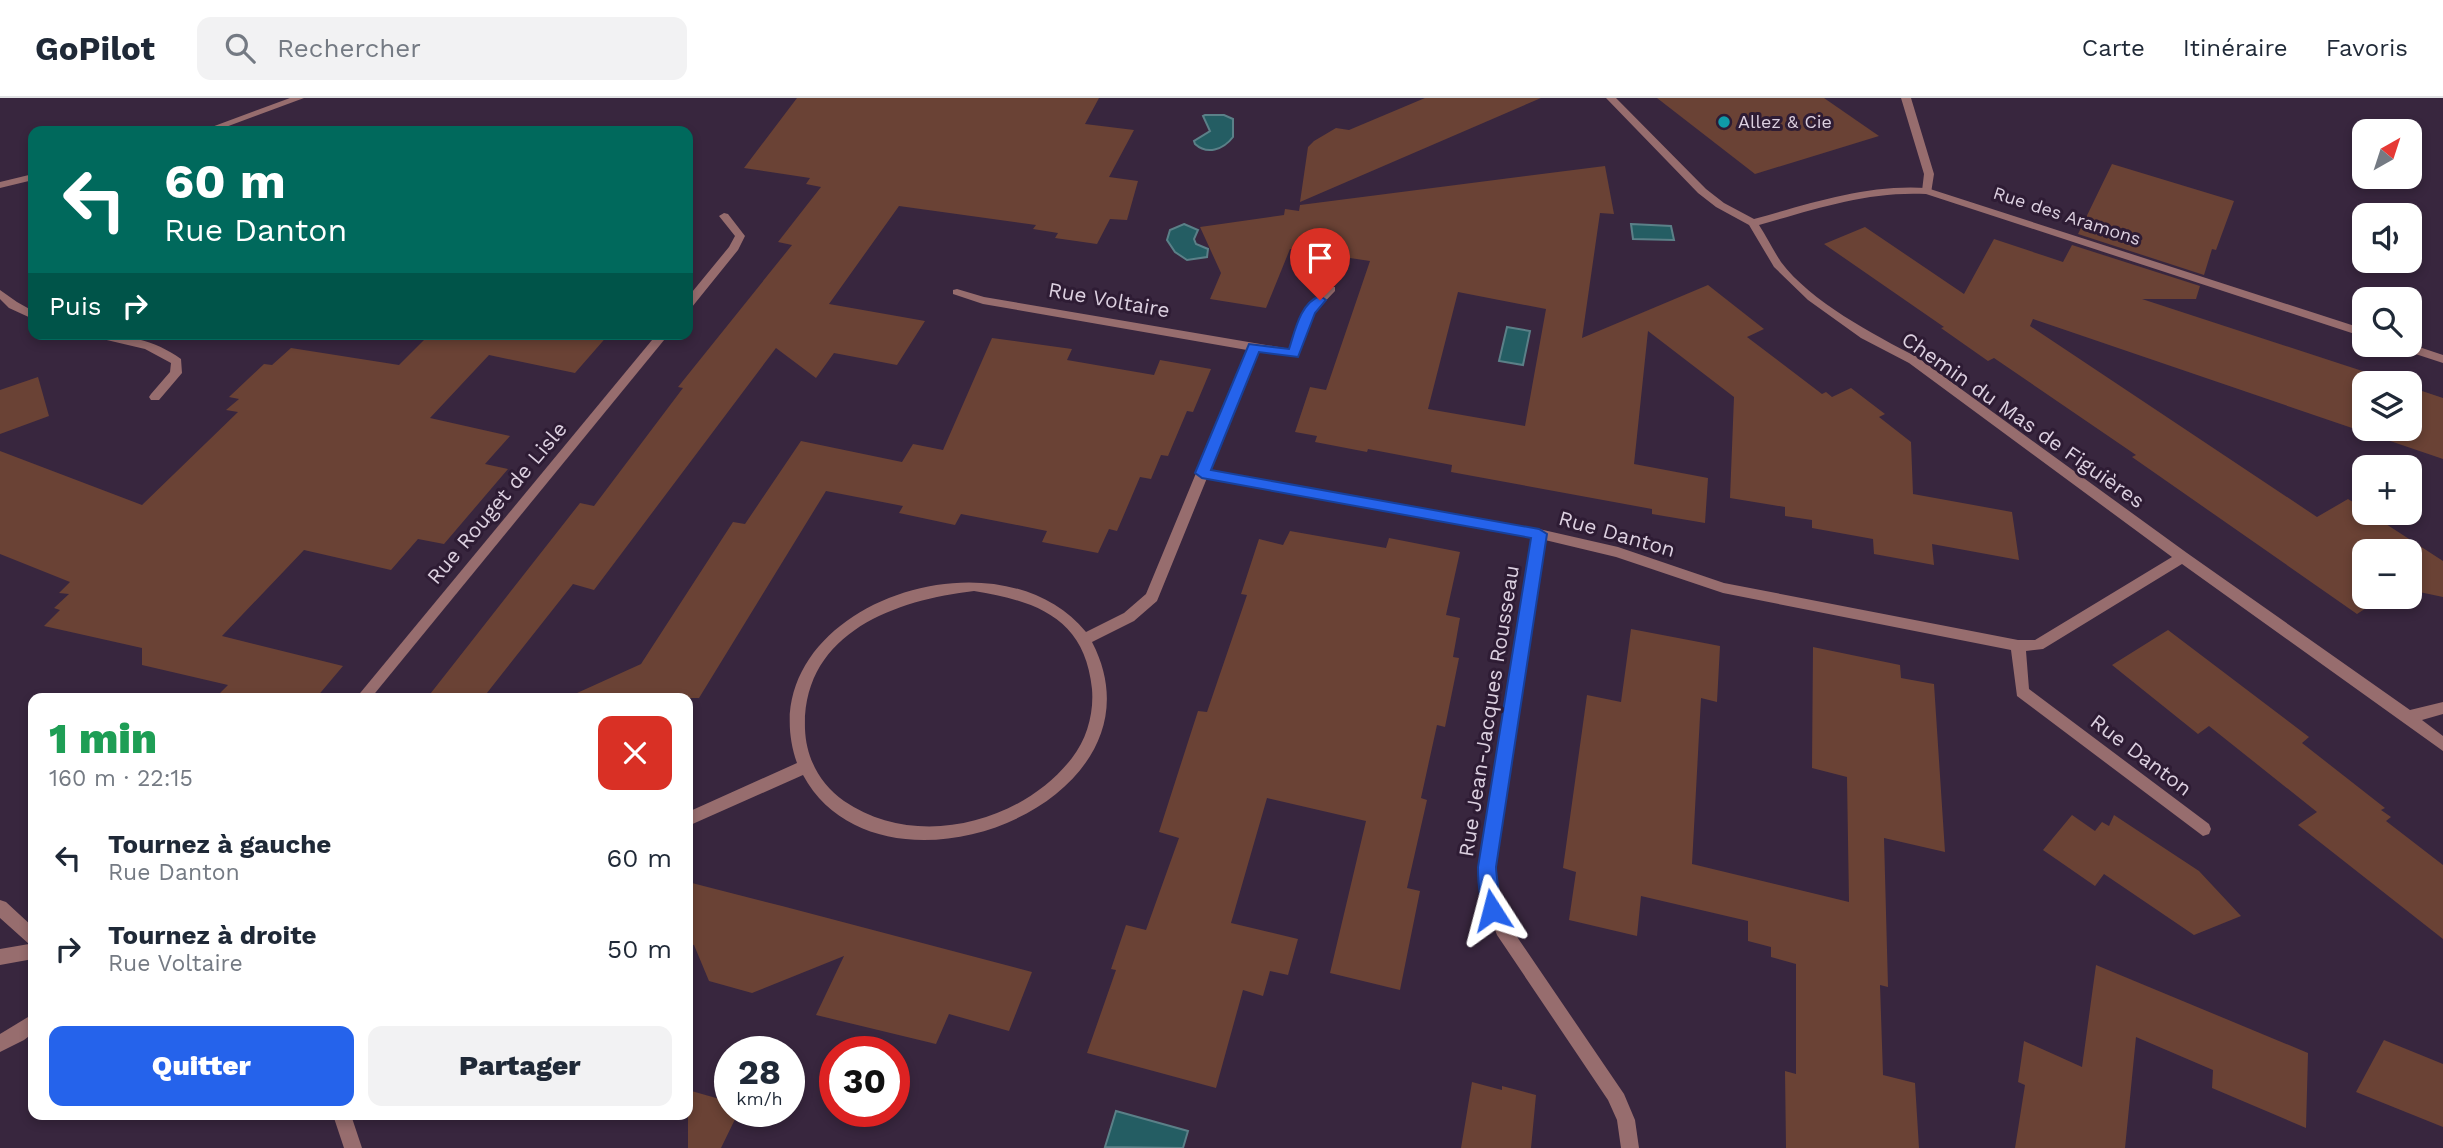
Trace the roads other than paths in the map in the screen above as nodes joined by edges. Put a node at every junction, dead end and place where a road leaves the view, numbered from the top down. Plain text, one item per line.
1 (299, 98) edge
2 (1611, 98) edge
3 (1906, 98) edge
4 (220, 126) edge
5 (28, 178) edge
6 (0, 185) edge
7 (1927, 191) junction
8 (724, 216) dead end
9 (1754, 223) junction
10 (1331, 289) dead end
11 (957, 292) dead end
12 (0, 293) edge
13 (693, 298) edge
14 (28, 312) edge
15 (2352, 329) edge
16 (125, 340) edge
17 (658, 340) edge
18 (1254, 347) junction
19 (2422, 352) edge
20 (2443, 359) edge
21 (155, 397) dead end
22 (1202, 473) junction
23 (1539, 534) junction
24 (2182, 557) junction
25 (1084, 639) junction
26 (2018, 646) junction
27 (367, 693) edge
28 (2443, 708) edge
29 (2408, 717) junction
30 (2443, 745) edge
31 (805, 767) junction
32 (693, 817) edge
33 (2203, 829) dead end
34 (0, 907) edge
35 (28, 933) edge
36 (28, 952) edge
37 (0, 957) edge
38 (28, 1026) edge
39 (0, 1043) edge
40 (344, 1120) edge
41 (353, 1148) edge
42 (1630, 1148) edge

1 - 4 street
2 - 9 street
3 - 7 street
5 - 6 street
7 - 9 street, Rue des Aramons
7 - 15 street, Rue des Aramons
8 - 13 street
9 - 24 street, Chemin du Mas de Figuières
10 - 18 street, Rue Voltaire
11 - 18 street, Rue Voltaire
12 - 14 street
16 - 21 street
17 - 27 street, Rue Rouget de Lisle
18 - 22 street
19 - 20 street
22 - 23 street, Rue Danton
22 - 25 street
23 - 26 street, Rue Danton
23 - 42 street, Rue Jean-Jacques Rousseau
24 - 26 street, Rue Danton
24 - 29 street, Chemin du Mas de Figuières
25 - 31 street
25 - 31 street
26 - 33 street, Rue Danton
28 - 29 street
29 - 30 street, Chemin du Mas de Figuières
31 - 32 street
34 - 35 street
36 - 37 street
38 - 39 street
40 - 41 street

